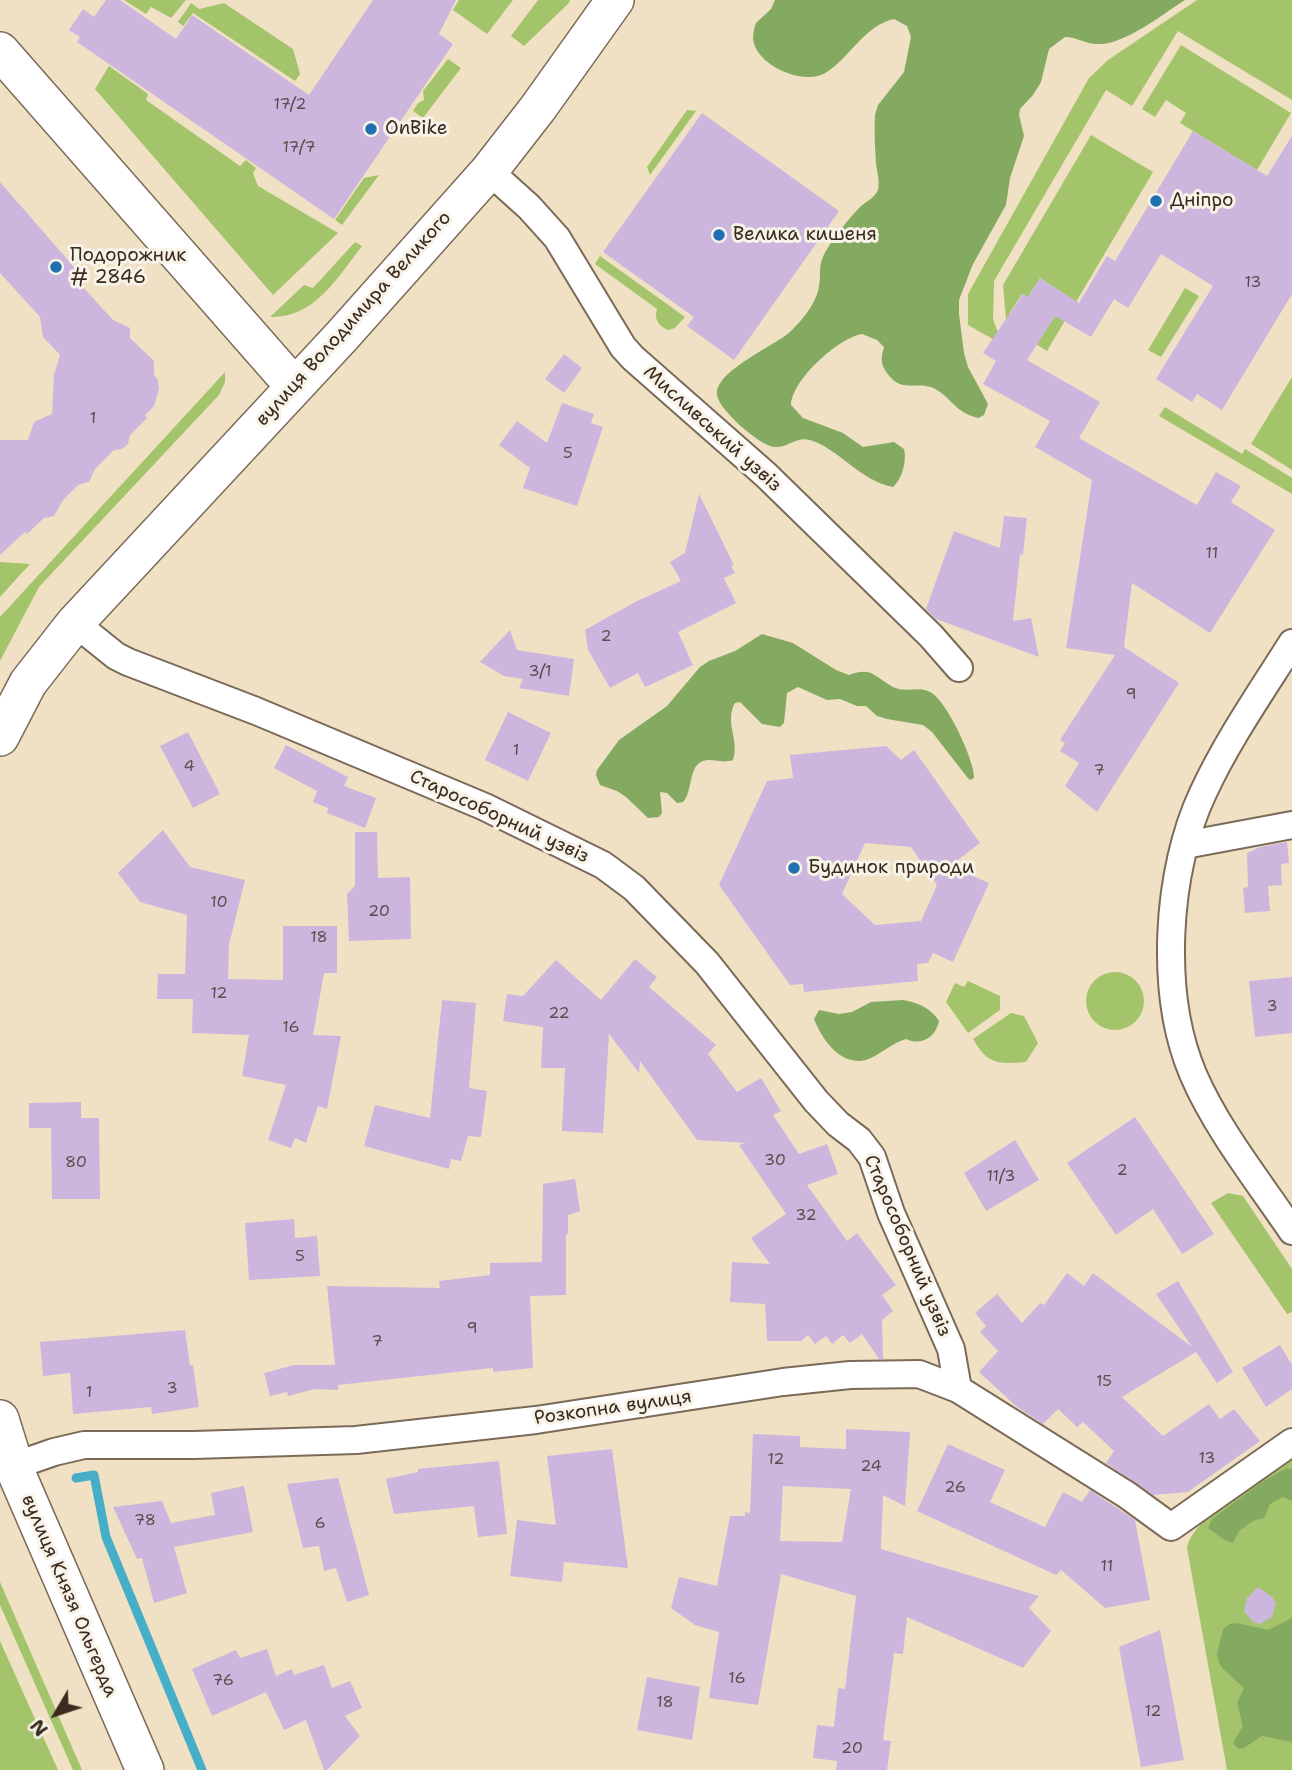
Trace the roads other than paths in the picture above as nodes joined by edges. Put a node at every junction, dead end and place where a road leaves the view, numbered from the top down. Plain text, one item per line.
1 (615, 0) edge
2 (0, 51) edge
3 (489, 170) junction
4 (294, 386) junction
5 (75, 623) junction
6 (1292, 643) edge
7 (959, 668) dead end
8 (0, 737) edge
9 (1292, 825) edge
10 (1185, 845) junction
11 (1292, 1231) edge
12 (958, 1390) junction
13 (0, 1419) edge
14 (1292, 1443) edge
15 (14, 1466) junction
16 (145, 1770) edge

1 - 3 main road, вулиця Володимира Великого
2 - 4 main road
3 - 4 main road, вулиця Володимира Великого
3 - 7 street, Мисливський узвіз
4 - 5 main road, вулиця Володимира Великого
5 - 8 main road
5 - 12 street, Старособорний узвіз
6 - 10 street
9 - 10 street
10 - 11 street
12 - 14 street, Розкопна вулиця
12 - 15 street, Розкопна вулиця
13 - 15 main road, вулиця Князя Ольгерда
15 - 16 main road, вулиця Князя Ольгерда

